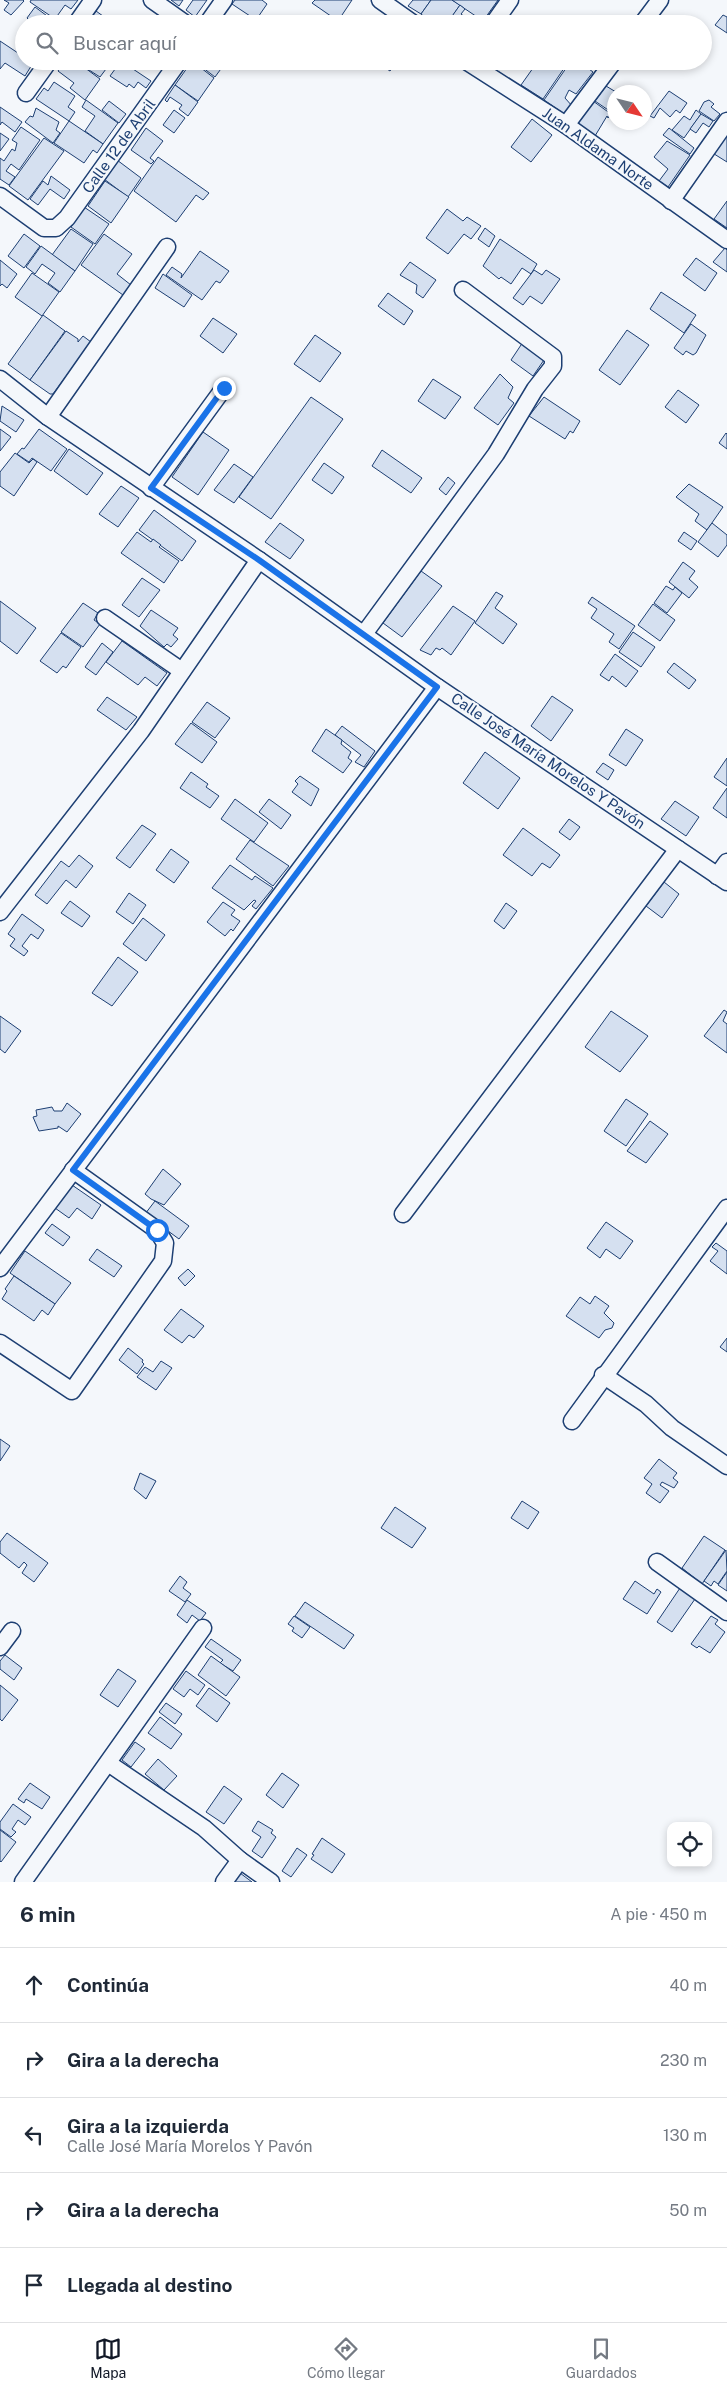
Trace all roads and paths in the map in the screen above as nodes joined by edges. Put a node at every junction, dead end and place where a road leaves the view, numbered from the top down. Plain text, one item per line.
1 (93, 0) edge
2 (152, 0) edge
3 (224, 0) edge
4 (380, 0) edge
5 (510, 0) edge
6 (660, 0) edge
7 (82, 15) edge
8 (173, 15) edge
9 (213, 15) edge
10 (401, 15) edge
11 (499, 15) edge
12 (649, 15) edge
13 (43, 70) edge
14 (174, 70) edge
15 (480, 70) edge
16 (607, 70) edge
17 (26, 93) dead end
18 (727, 121) edge
19 (566, 125) junction
20 (0, 196) edge
21 (671, 201) junction
22 (727, 240) edge
23 (167, 247) dead end
24 (463, 290) dead end
25 (0, 379) edge
26 (224, 388) dead end
27 (48, 416) junction
28 (151, 488) junction
29 (259, 560) junction
30 (105, 618) dead end
31 (364, 634) junction
32 (182, 671) junction
33 (437, 687) junction
34 (678, 849) junction
35 (727, 862) edge
36 (722, 879) edge
37 (0, 912) edge
38 (73, 1170) junction
39 (727, 1208) edge
40 (404, 1214) dead end
41 (0, 1268) edge
42 (0, 1343) edge
43 (603, 1376) junction
44 (572, 1421) dead end
45 (727, 1466) edge
46 (657, 1562) dead end
47 (727, 1612) edge
48 (203, 1628) dead end
49 (12, 1631) dead end
50 (0, 1647) edge
51 (108, 1763) junction
52 (240, 1860) junction
53 (23, 1882) edge
54 (224, 1882) edge
55 (271, 1882) edge

1 - 7 street
2 - 8 street
3 - 9 street
4 - 10 street
5 - 11 street
6 - 12 street
13 - 17 street
14 - 20 street, Calle 12 de Abril
15 - 19 street, Juan Aldama Norte
16 - 19 street
18 - 21 street
19 - 21 street, Juan Aldama Norte
21 - 22 street, Juan Aldama Norte
23 - 27 street
24 - 31 street
25 - 27 street, Calle José María Morelos Y Pavón
26 - 28 street
27 - 28 street, Calle José María Morelos Y Pavón
28 - 29 street, Calle José María Morelos Y Pavón
29 - 31 street, Calle José María Morelos Y Pavón
29 - 32 street
30 - 32 street
31 - 33 street, Calle José María Morelos Y Pavón
32 - 37 street
33 - 34 street, Calle José María Morelos Y Pavón
33 - 38 street
34 - 36 street, Calle José María Morelos Y Pavón
34 - 40 street
35 - 36 street
38 - 41 street
38 - 42 street
39 - 43 street
43 - 44 street
43 - 45 street
46 - 47 street
48 - 51 street
49 - 50 street
51 - 52 street
51 - 53 street
52 - 54 street
52 - 55 street

